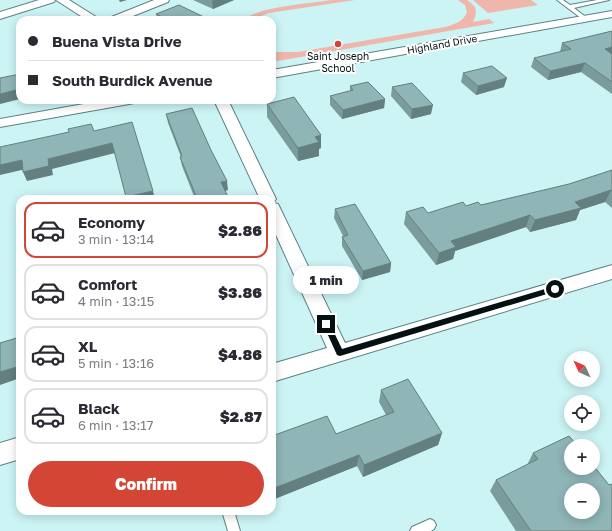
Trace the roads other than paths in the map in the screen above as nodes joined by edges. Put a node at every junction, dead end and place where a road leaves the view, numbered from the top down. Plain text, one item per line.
1 (50, 0) edge
2 (61, 0) edge
3 (164, 0) edge
4 (560, 0) edge
5 (606, 0) edge
6 (569, 7) junction
7 (612, 14) edge
8 (0, 16) edge
9 (89, 16) edge
10 (123, 16) edge
11 (585, 19) junction
12 (276, 73) edge
13 (107, 104) edge
14 (223, 104) edge
15 (0, 123) edge
16 (266, 195) edge
17 (276, 216) edge
18 (612, 272) edge
19 (340, 352) junction
20 (276, 372) edge
21 (16, 449) edge
22 (0, 454) edge
23 (229, 515) edge
24 (430, 525) dead end
25 (234, 531) edge
26 (416, 531) edge

1 - 8 street
2 - 9 street
3 - 10 street
4 - 6 lane
5 - 6 lane
6 - 11 lane
7 - 11 street, Highland Drive
11 - 12 street, Highland Drive
13 - 15 street
14 - 16 street
17 - 19 street
18 - 19 street
19 - 20 street
21 - 22 street
23 - 25 lane
24 - 26 lane

